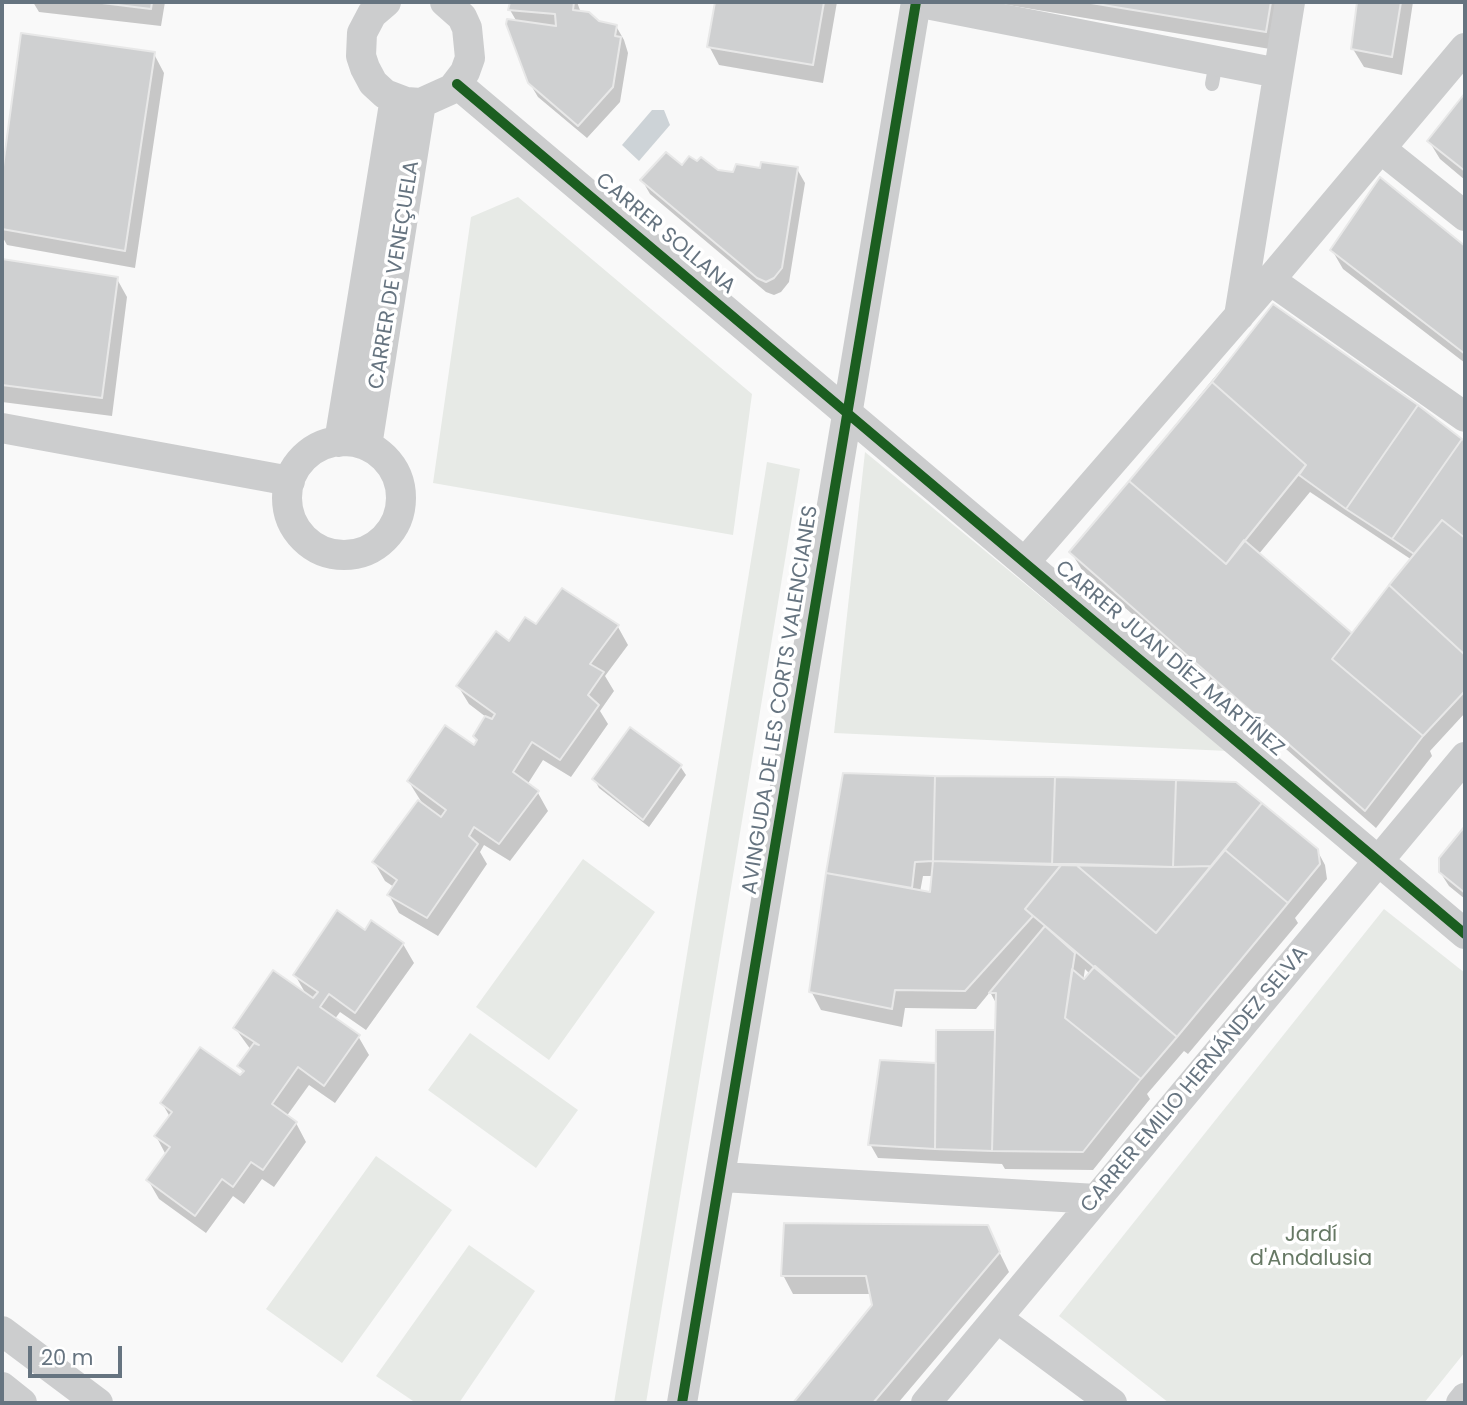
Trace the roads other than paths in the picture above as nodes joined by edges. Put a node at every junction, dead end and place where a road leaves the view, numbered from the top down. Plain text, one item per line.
1 (445, 2) edge
2 (916, 2) edge
3 (1290, 2) edge
4 (372, 6) edge
5 (1465, 48) edge
6 (1278, 73) junction
7 (457, 84) junction
8 (408, 100) junction
9 (1381, 149) junction
10 (1465, 216) edge
11 (1253, 228) junction
12 (1278, 270) junction
13 (1239, 316) junction
14 (849, 412) junction
15 (1465, 417) edge
16 (2, 428) edge
17 (353, 444) junction
18 (290, 481) junction
19 (1025, 562) junction
20 (1465, 757) edge
21 (1378, 860) junction
22 (1465, 934) edge
23 (722, 1178) junction
24 (1096, 1199) junction
25 (997, 1318) junction
26 (2, 1331) edge
27 (2, 1387) edge
28 (1465, 1398) edge
29 (22, 1403) edge
30 (98, 1403) edge
31 (682, 1403) edge
32 (926, 1403) edge
33 (1112, 1403) edge
34 (1461, 1403) edge

1 - 7 street
2 - 6 street
2 - 14 street, AVINGUDA DE LES CORTS VALENCIANES
3 - 6 street
4 - 8 street
5 - 9 street
6 - 11 street
7 - 8 street
7 - 14 street, CARRER SOLLANA
8 - 17 street, CARRER DE VENEÇUELA
9 - 10 street
9 - 12 street
11 - 12 street
11 - 13 street
12 - 13 street
12 - 15 street
13 - 19 street
14 - 19 street, CARRER JUAN DÍEZ MARTÍNEZ
14 - 23 street, AVINGUDA DE LES CORTS VALENCIANES
16 - 18 street
17 - 18 street
17 - 18 street
19 - 21 street, CARRER JUAN DÍEZ MARTÍNEZ
20 - 21 street, CARRER EMILIO HERNÁNDEZ SELVA
21 - 22 street, CARRER JUAN DÍEZ MARTÍNEZ
21 - 24 street, CARRER EMILIO HERNÁNDEZ SELVA
23 - 24 street
23 - 31 street, AVINGUDA DE LES CORTS VALENCIANES
24 - 25 street, CARRER EMILIO HERNÁNDEZ SELVA
25 - 32 street, CARRER EMILIO HERNÁNDEZ SELVA
25 - 33 street
26 - 30 street
27 - 29 street
28 - 34 street

